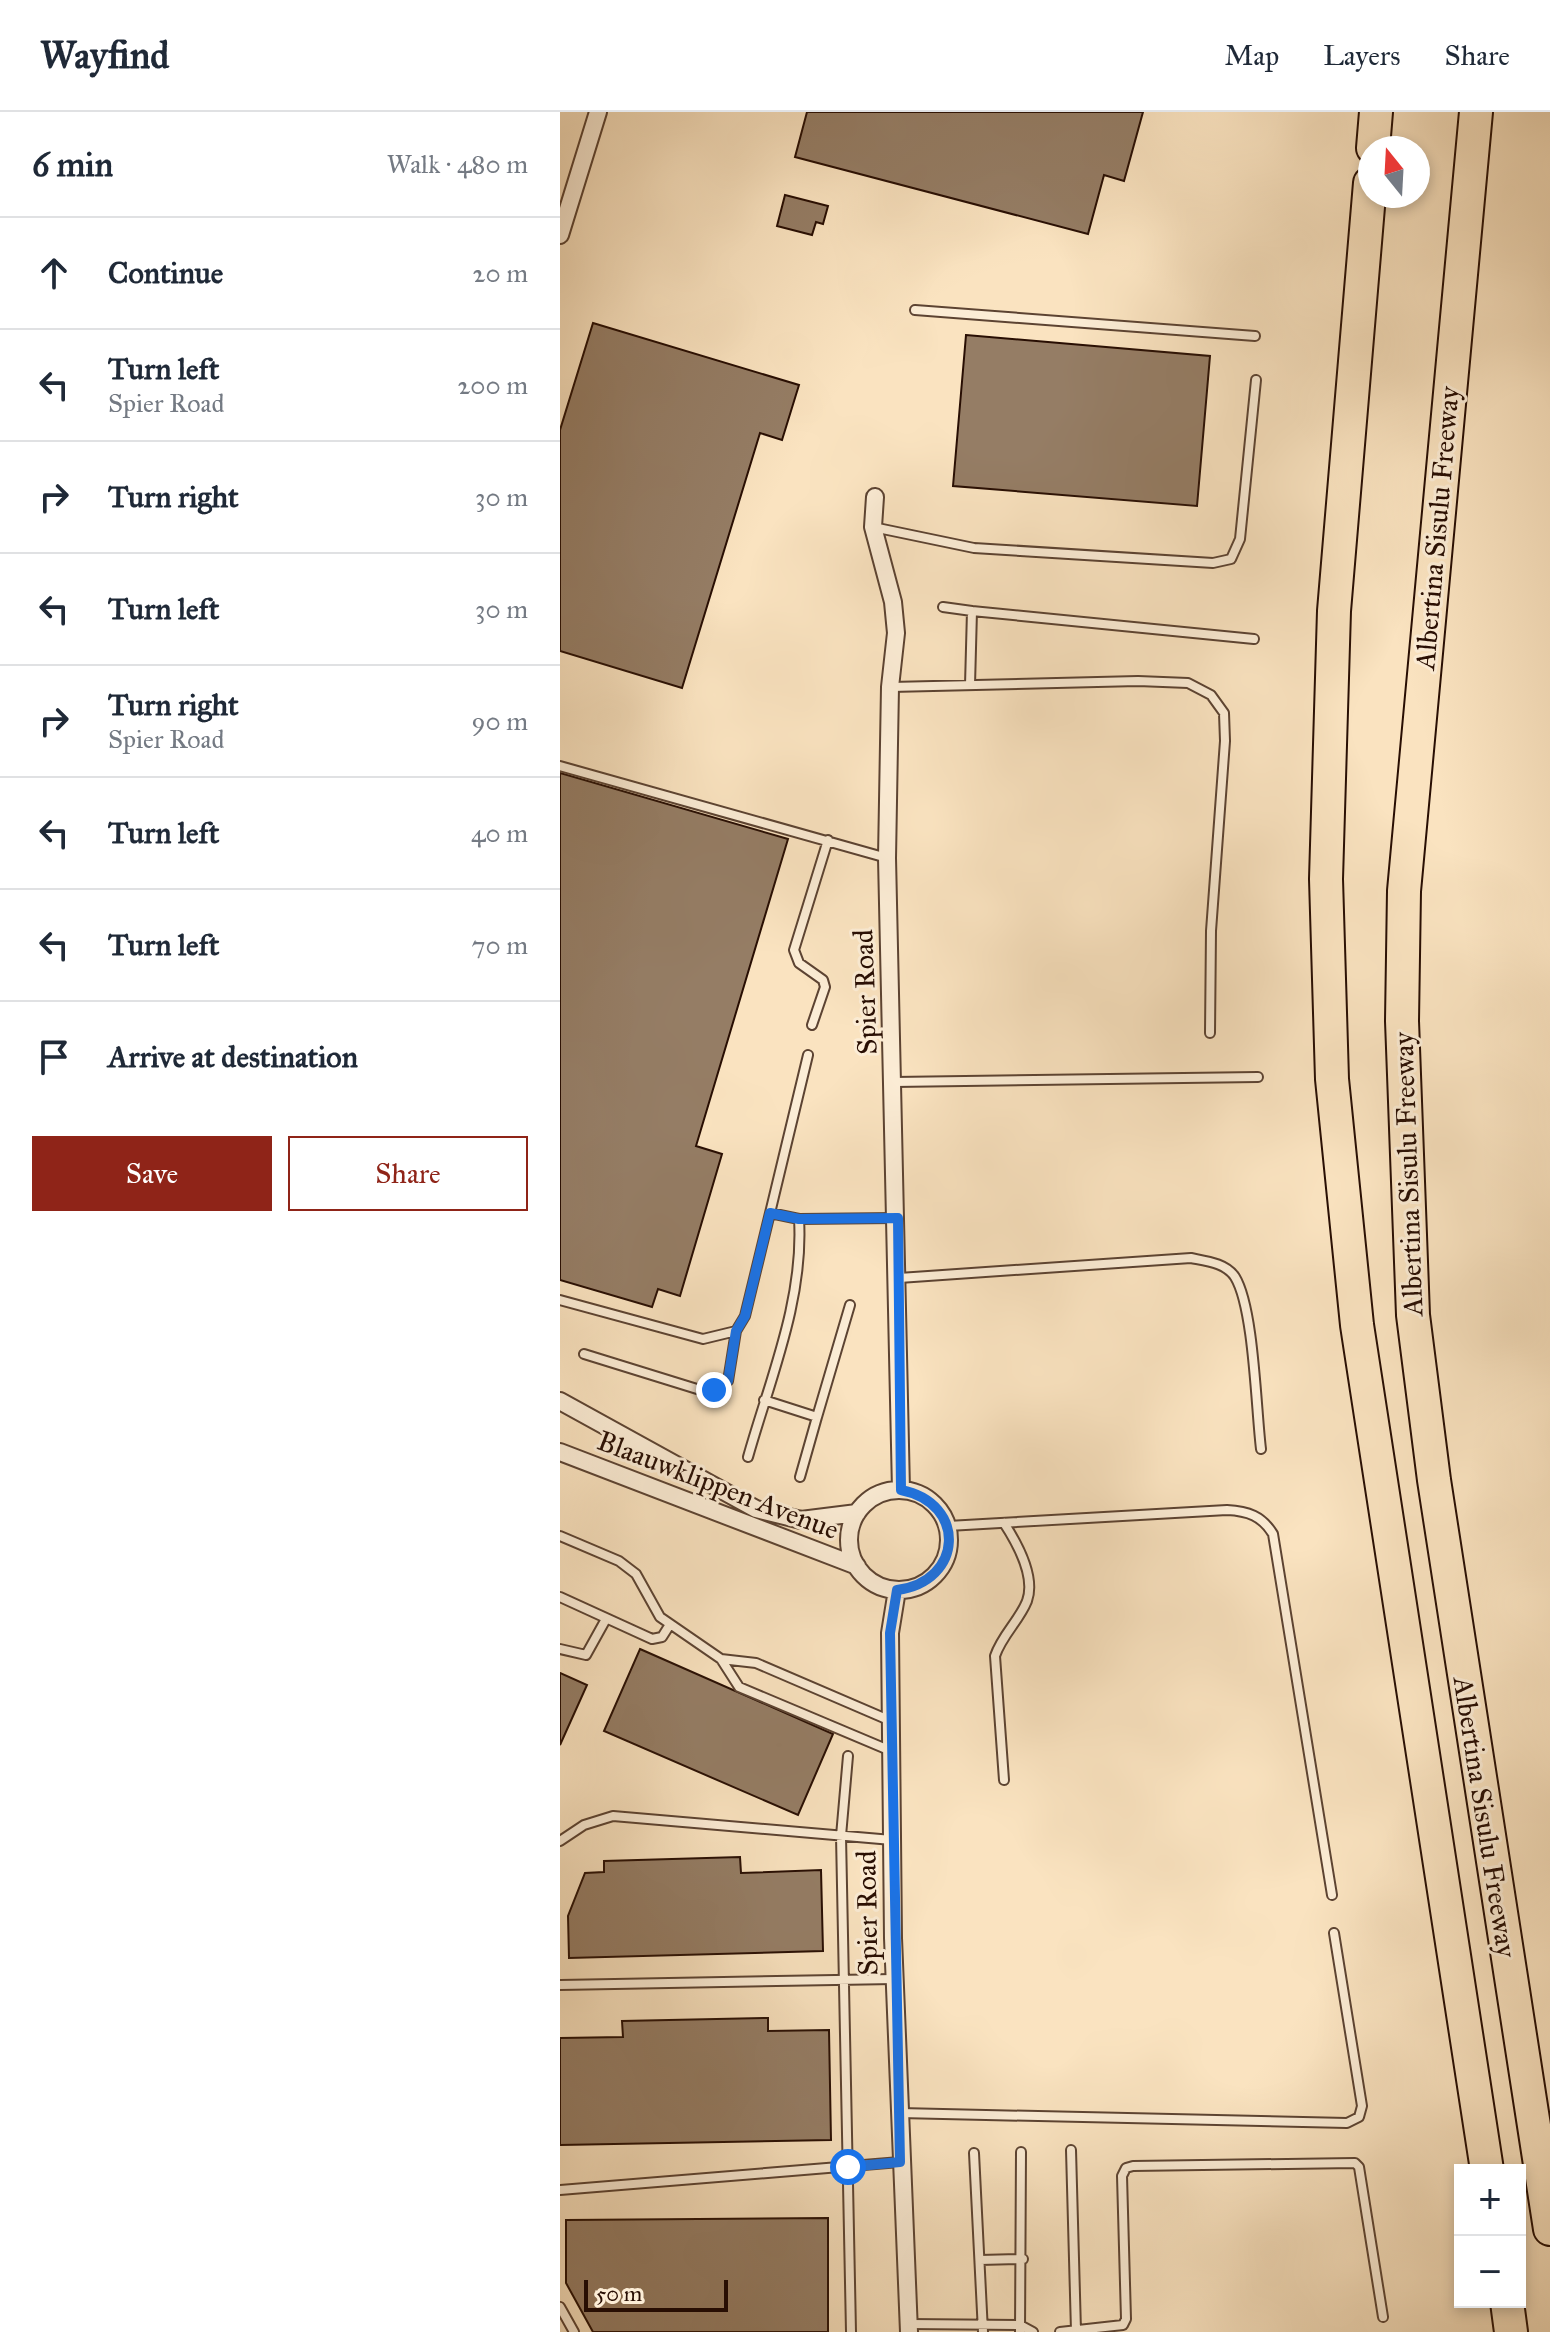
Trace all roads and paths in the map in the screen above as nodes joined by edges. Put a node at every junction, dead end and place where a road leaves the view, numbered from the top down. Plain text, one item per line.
1 (598, 112) edge
2 (1376, 112) edge
3 (1476, 112) edge
4 (1374, 136) edge
5 (1368, 208) edge
6 (560, 235) edge
7 (915, 310) dead end
8 (1255, 336) dead end
9 (1256, 380) dead end
10 (875, 497) dead end
11 (873, 527) junction
12 (943, 607) dead end
13 (972, 611) junction
14 (1254, 639) dead end
15 (970, 685) junction
16 (890, 687) junction
17 (560, 766) edge
18 (828, 840) junction
19 (887, 858) junction
20 (812, 1025) dead end
21 (1210, 1033) dead end
22 (808, 1055) dead end
23 (1258, 1077) dead end
24 (894, 1082) junction
25 (770, 1213) junction
26 (898, 1218) junction
27 (799, 1219) junction
28 (899, 1278) junction
29 (560, 1300) edge
30 (850, 1305) dead end
31 (736, 1331) junction
32 (584, 1354) dead end
33 (764, 1400) junction
34 (564, 1403) edge
35 (817, 1417) junction
36 (560, 1422) edge
37 (1261, 1449) dead end
38 (560, 1452) edge
39 (748, 1457) dead end
40 (800, 1477) dead end
41 (901, 1490) junction
42 (857, 1513) junction
43 (1004, 1523) junction
44 (948, 1526) junction
45 (560, 1536) edge
46 (857, 1566) junction
47 (897, 1590) junction
48 (560, 1597) edge
49 (606, 1619) junction
50 (669, 1626) junction
51 (560, 1649) edge
52 (721, 1659) junction
53 (891, 1721) junction
54 (891, 1751) junction
55 (848, 1756) dead end
56 (1004, 1780) dead end
57 (841, 1836) junction
58 (892, 1840) junction
59 (560, 1841) edge
60 (1332, 1895) dead end
61 (1334, 1933) dead end
62 (894, 1979) junction
63 (844, 1980) junction
64 (560, 1985) edge
65 (900, 2113) junction
66 (1071, 2150) dead end
67 (1021, 2152) dead end
68 (974, 2153) dead end
69 (900, 2162) junction
70 (1486, 2164) edge
71 (848, 2167) junction
72 (560, 2190) edge
73 (1550, 2229) edge
74 (1023, 2259) junction
75 (980, 2260) junction
76 (560, 2307) edge
77 (1508, 2308) edge
78 (1383, 2317) dead end
79 (908, 2328) edge
80 (983, 2328) edge
81 (1020, 2329) edge
82 (1076, 2331) edge
83 (574, 2332) edge
84 (851, 2332) edge
85 (1033, 2332) edge
86 (1060, 2332) edge
87 (1511, 2332) edge

1 - 6 street
2 - 4 highway
3 - 73 highway, Albertina Sisulu Freeway
5 - 70 highway, Albertina Sisulu Freeway
7 - 8 lane
9 - 11 lane
10 - 11 street, Spier Road
11 - 16 street, Spier Road
12 - 13 lane
13 - 14 lane
13 - 15 lane
15 - 16 lane
15 - 21 lane
16 - 19 street, Spier Road
17 - 18 lane
18 - 19 lane
18 - 20 lane
19 - 24 street, Spier Road
22 - 25 lane
23 - 24 lane
24 - 26 street, Spier Road
25 - 27 lane
25 - 31 lane
26 - 27 lane
26 - 28 street, Spier Road
27 - 33 lane
28 - 37 lane
28 - 41 street, Spier Road
29 - 31 lane
30 - 35 lane
31 - 32 lane
33 - 35 lane
33 - 39 lane
34 - 36 street
34 - 42 street, Blaauwklippen Avenue
35 - 40 lane
38 - 46 street, Blaauwklippen Avenue
41 - 42 street
41 - 44 street
42 - 46 street
43 - 44 lane
43 - 56 lane
43 - 60 lane
44 - 47 street
45 - 50 lane
46 - 47 street
47 - 53 street, Spier Road
48 - 49 lane
49 - 50 lane
49 - 51 lane
50 - 52 lane
52 - 53 lane
52 - 54 lane
53 - 54 street, Spier Road
54 - 58 street, Spier Road
55 - 57 lane
57 - 58 lane
57 - 59 lane
57 - 63 lane
58 - 62 street, Spier Road
61 - 65 lane
62 - 63 lane
62 - 65 street, Spier Road
63 - 64 lane
63 - 71 lane
65 - 69 street, Spier Road
66 - 82 lane
67 - 74 lane
68 - 75 lane
69 - 71 lane
69 - 79 street, Spier Road
71 - 72 lane
71 - 84 lane
74 - 75 lane
74 - 81 lane
75 - 80 lane
76 - 83 lane
77 - 87 highway
78 - 82 lane
79 - 80 lane
80 - 81 lane
81 - 85 lane
82 - 86 lane

